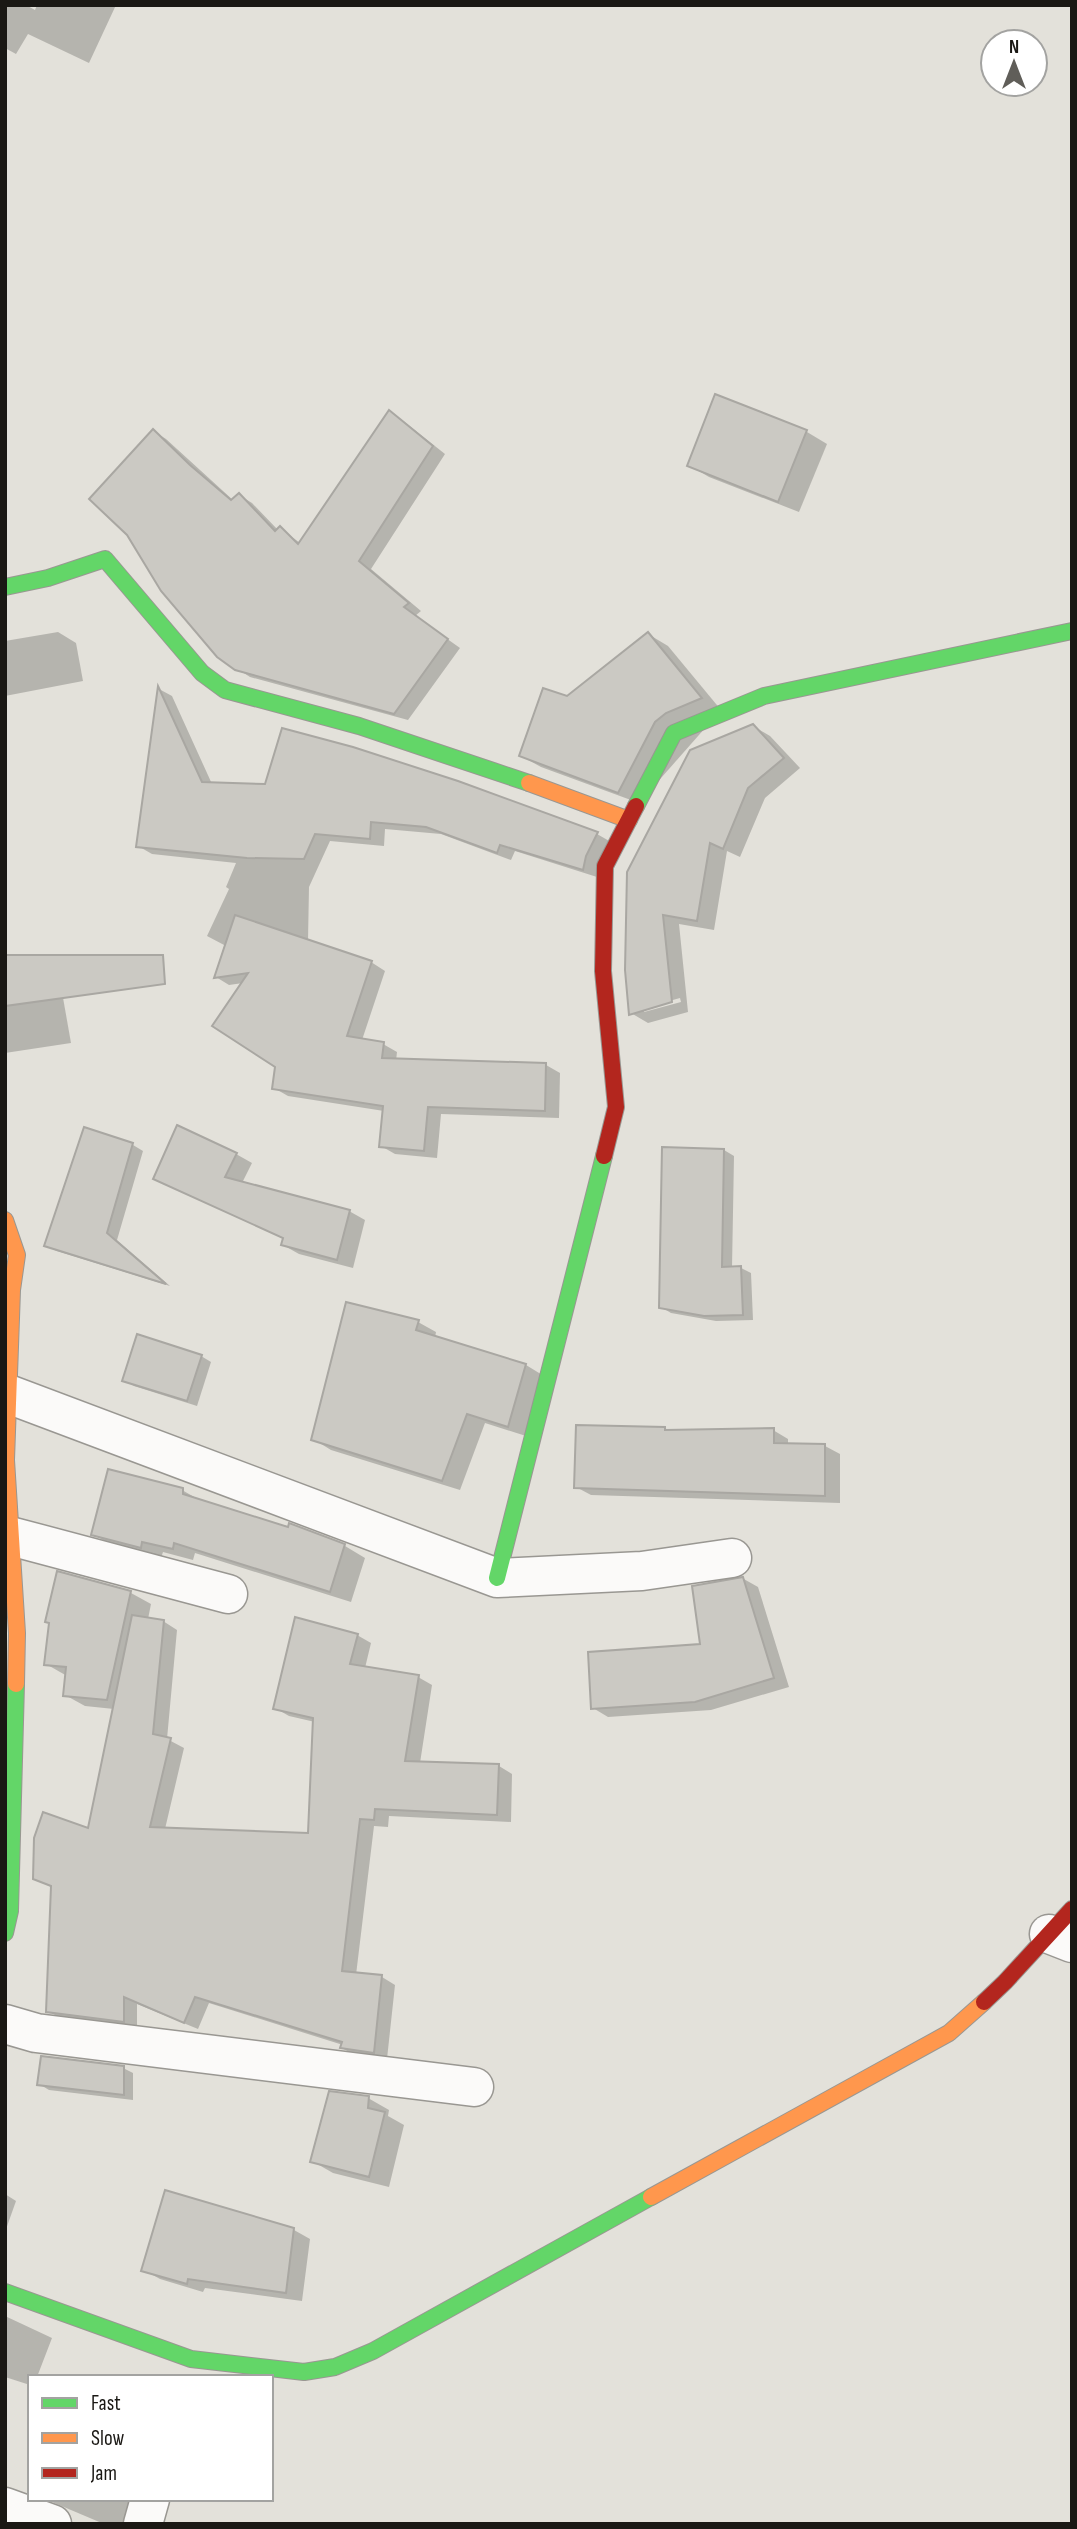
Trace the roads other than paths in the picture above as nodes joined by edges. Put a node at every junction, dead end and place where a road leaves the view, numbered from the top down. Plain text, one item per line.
1 (5, 587) edge
2 (1072, 631) edge
3 (629, 820) junction
4 (5, 1220) edge
5 (8, 1394) junction
6 (10, 1536) junction
7 (732, 1558) dead end
8 (497, 1578) junction
9 (228, 1594) dead end
10 (11, 1631) edge
11 (1064, 1928) edge
12 (5, 1933) edge
13 (5, 2024) edge
14 (474, 2087) dead end
15 (5, 2292) edge
16 (188, 2368) edge
17 (149, 2501) edge
18 (143, 2524) edge

1 - 3 street
2 - 3 street
3 - 8 street
4 - 5 street
5 - 6 street
5 - 8 street
6 - 9 street
6 - 10 street
7 - 8 street
10 - 12 street
11 - 16 street
13 - 14 street
15 - 16 street
17 - 18 street

